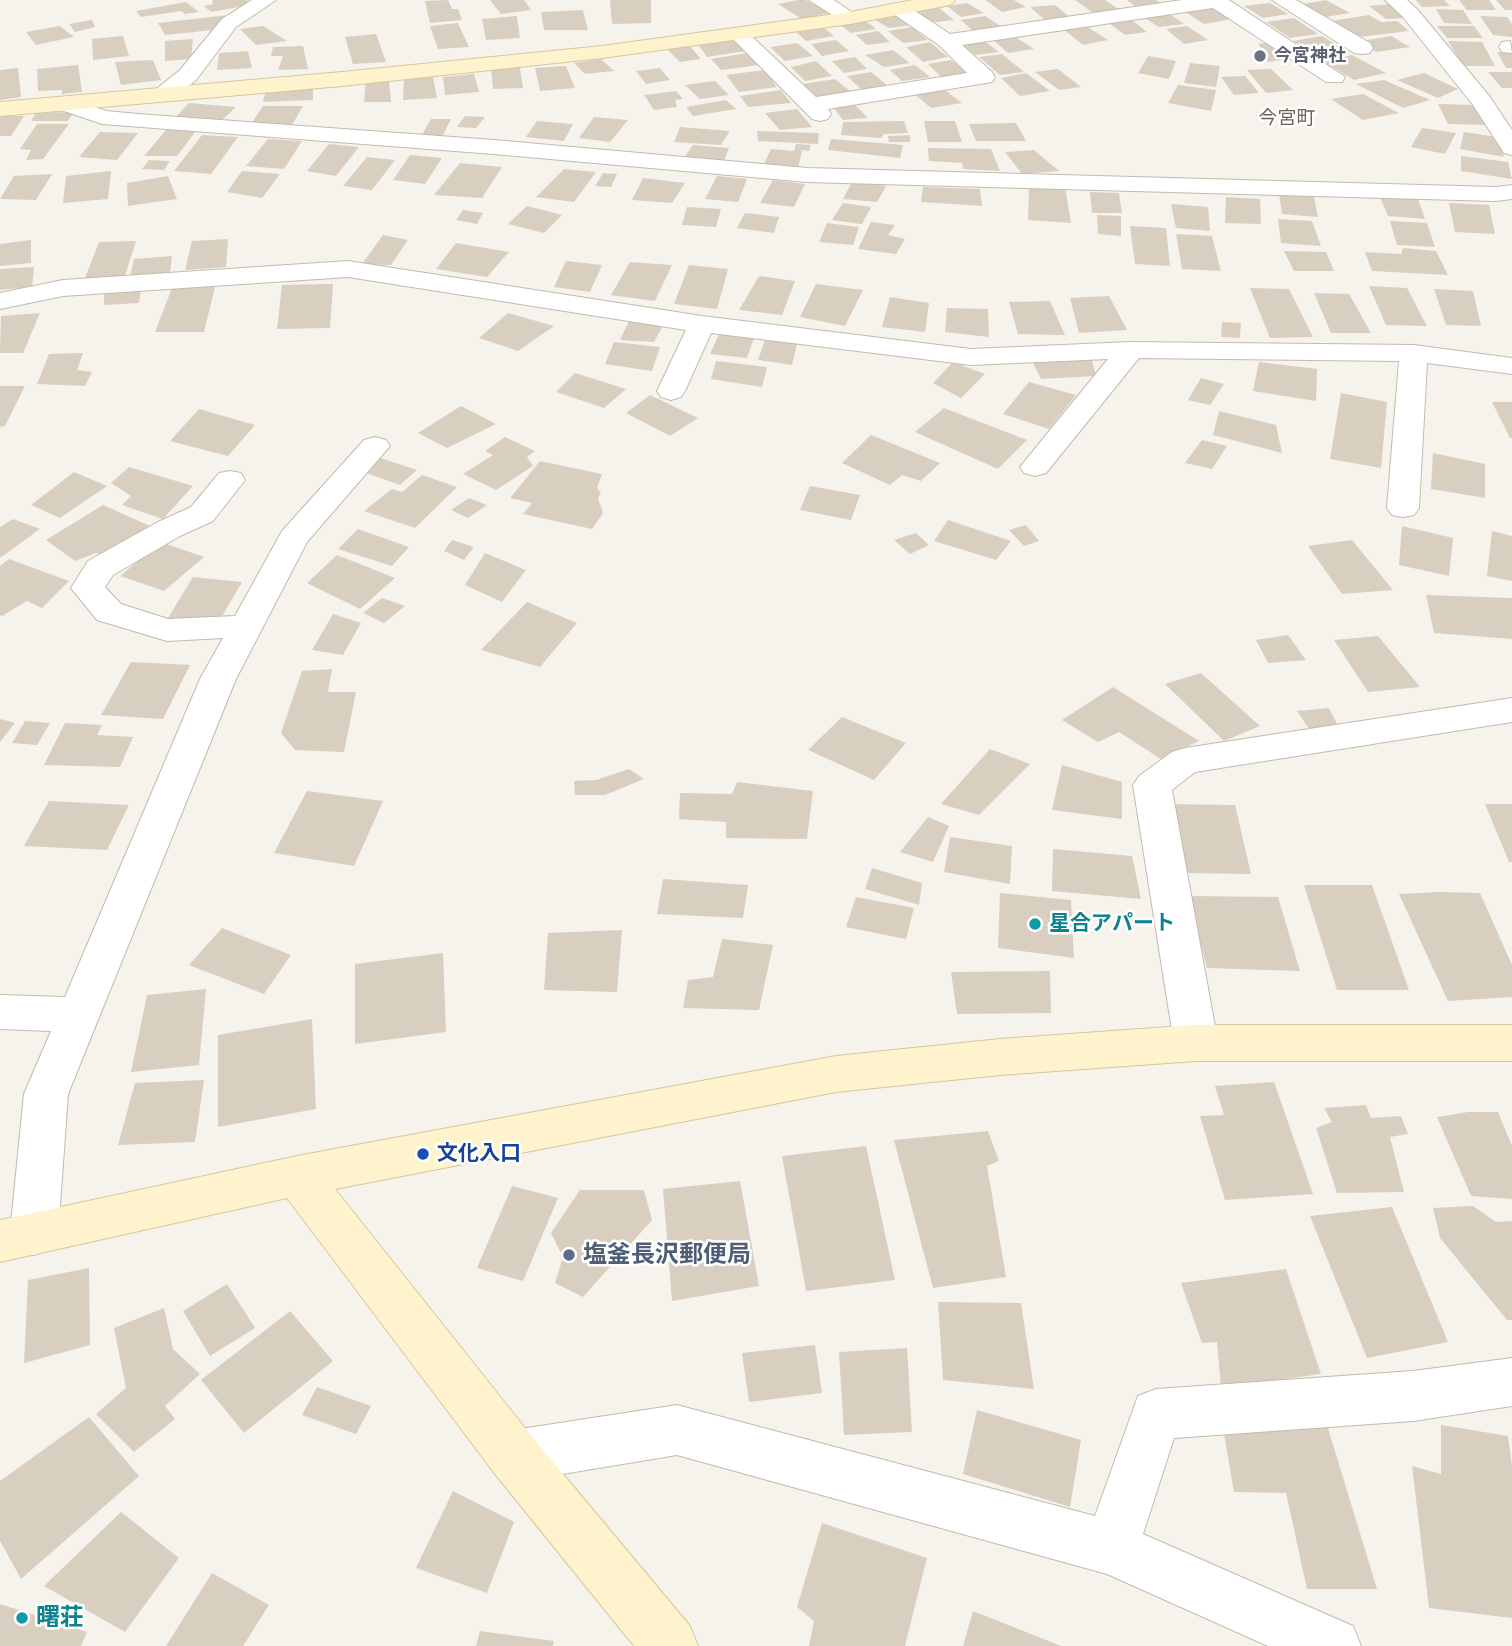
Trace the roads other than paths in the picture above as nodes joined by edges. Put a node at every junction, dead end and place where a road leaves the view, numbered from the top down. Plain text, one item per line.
1 (266, 0) edge
2 (819, 0) edge
3 (945, 0) edge
4 (1216, 0) edge
5 (1282, 0) edge
6 (1395, 0) edge
7 (899, 9) junction
8 (850, 18) junction
9 (738, 34) junction
10 (946, 41) junction
11 (1362, 48) dead end
12 (1334, 77) dead end
13 (162, 96) junction
14 (66, 104) junction
15 (0, 109) edge
16 (1512, 148) edge
17 (1512, 191) edge
18 (0, 301) edge
19 (702, 324) junction
20 (1131, 350) junction
21 (1414, 353) junction
22 (1512, 366) edge
23 (671, 391) dead end
24 (375, 446) dead end
25 (1035, 467) dead end
26 (230, 480) dead end
27 (1403, 508) dead end
28 (245, 626) junction
29 (1512, 710) edge
30 (0, 1012) edge
31 (79, 1015) junction
32 (1196, 1042) junction
33 (1512, 1043) edge
34 (297, 1176) junction
35 (17, 1238) edge
36 (1512, 1382) edge
37 (514, 1456) junction
38 (1111, 1548) junction
39 (670, 1646) edge
40 (1333, 1646) edge

1 - 13 street
2 - 8 street
3 - 7 street
4 - 10 street
4 - 12 street
5 - 11 street
6 - 16 street
7 - 8 street
7 - 10 street
8 - 9 street
9 - 10 street
9 - 13 street
13 - 14 street
14 - 15 street
14 - 17 street
18 - 19 street
19 - 20 street
19 - 23 street
20 - 21 street
20 - 25 street
21 - 22 street
21 - 27 street
24 - 28 street
26 - 28 street
28 - 31 street
29 - 32 street
30 - 31 street
31 - 35 street
32 - 33 street
32 - 34 street
34 - 35 street
34 - 37 street
36 - 38 street
37 - 38 street
37 - 39 street
38 - 40 street

